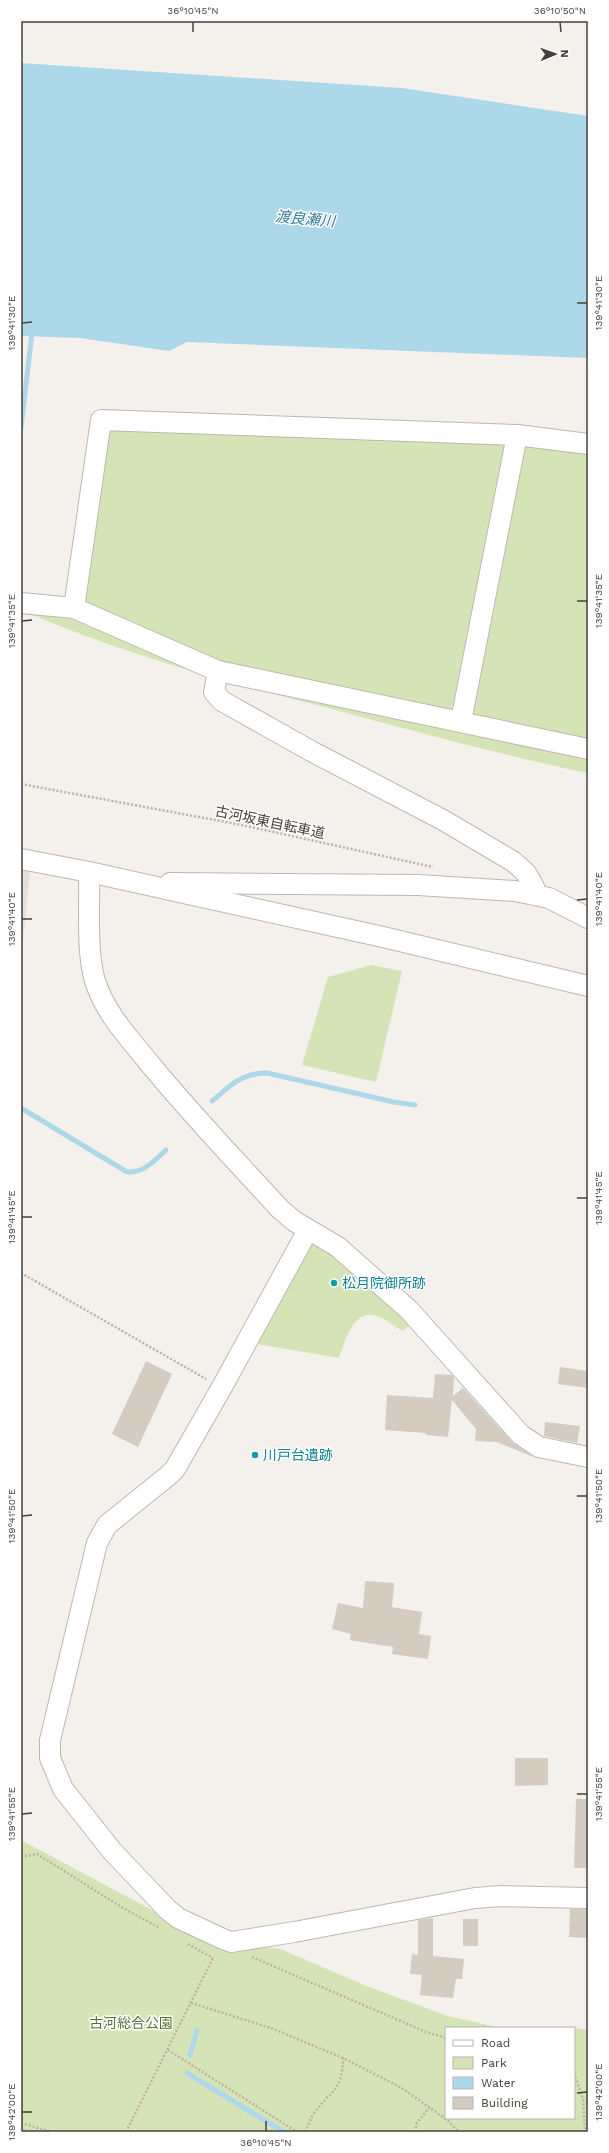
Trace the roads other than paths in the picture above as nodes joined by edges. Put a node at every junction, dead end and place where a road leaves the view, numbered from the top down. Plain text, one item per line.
1 (517, 435) junction
2 (588, 444) edge
3 (21, 603) edge
4 (74, 608) junction
5 (218, 671) junction
6 (461, 721) junction
7 (588, 749) edge
8 (21, 859) edge
9 (89, 872) junction
10 (136, 882) junction
11 (530, 893) junction
12 (588, 918) edge
13 (588, 986) edge
14 (308, 1230) junction
15 (588, 1458) edge
16 (588, 1898) edge

1 - 2 street
1 - 4 street
1 - 6 street
3 - 4 street
4 - 5 street
5 - 6 street
5 - 11 street
6 - 7 street
8 - 9 street
9 - 10 street
9 - 14 street
10 - 11 street
10 - 13 street
11 - 12 street
14 - 15 street
14 - 16 street

